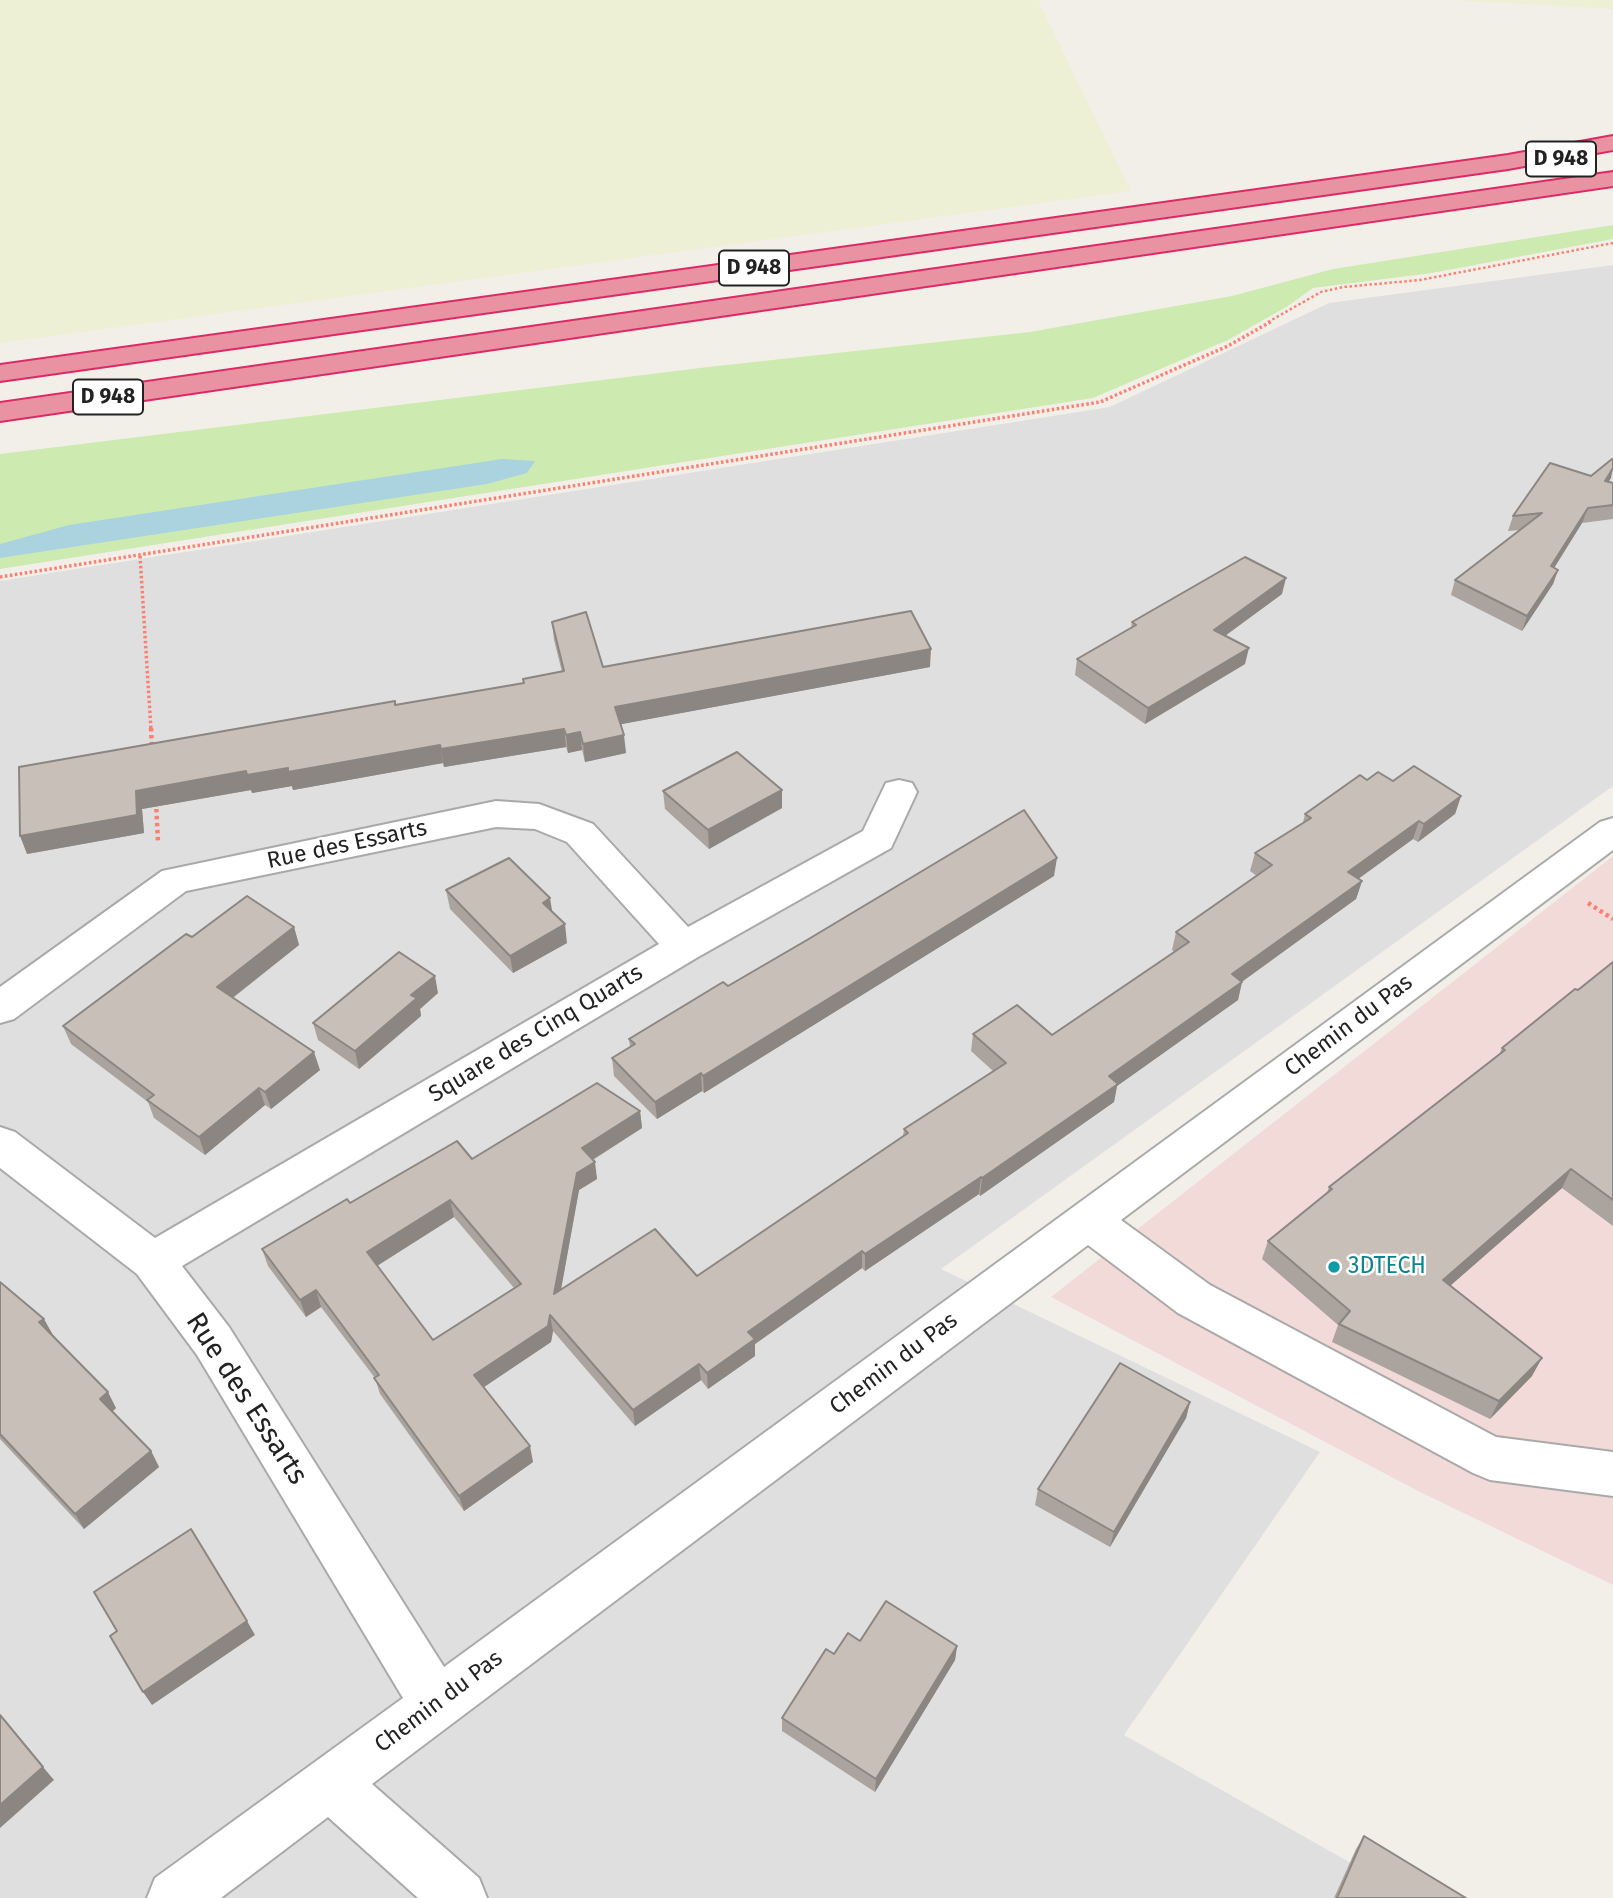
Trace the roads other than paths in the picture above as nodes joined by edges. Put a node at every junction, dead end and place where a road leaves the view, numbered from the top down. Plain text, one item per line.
1 (1613, 143) edge
2 (1613, 153) edge
3 (1508, 162) junction
4 (1613, 179) edge
5 (0, 373) edge
6 (0, 412) edge
7 (899, 792) dead end
8 (1613, 831) edge
9 (684, 947) junction
10 (0, 1008) edge
11 (0, 1144) edge
12 (1088, 1220) junction
13 (153, 1261) junction
14 (1613, 1474) edge
15 (439, 1702) junction
16 (330, 1783) junction
17 (175, 1898) edge
18 (459, 1898) edge

1 - 3 highway
2 - 3 highway, D 948
3 - 5 highway, D 948
4 - 6 highway, D 948
7 - 9 street, Square des Cinq Quarts
8 - 12 street, Chemin du Pas
9 - 10 street, Rue des Essarts
9 - 13 street, Square des Cinq Quarts
11 - 13 street, Rue des Essarts
12 - 14 street
12 - 15 street, Chemin du Pas
13 - 15 street, Rue des Essarts
15 - 16 street, Chemin du Pas
16 - 17 street, Chemin du Pas
16 - 18 street

